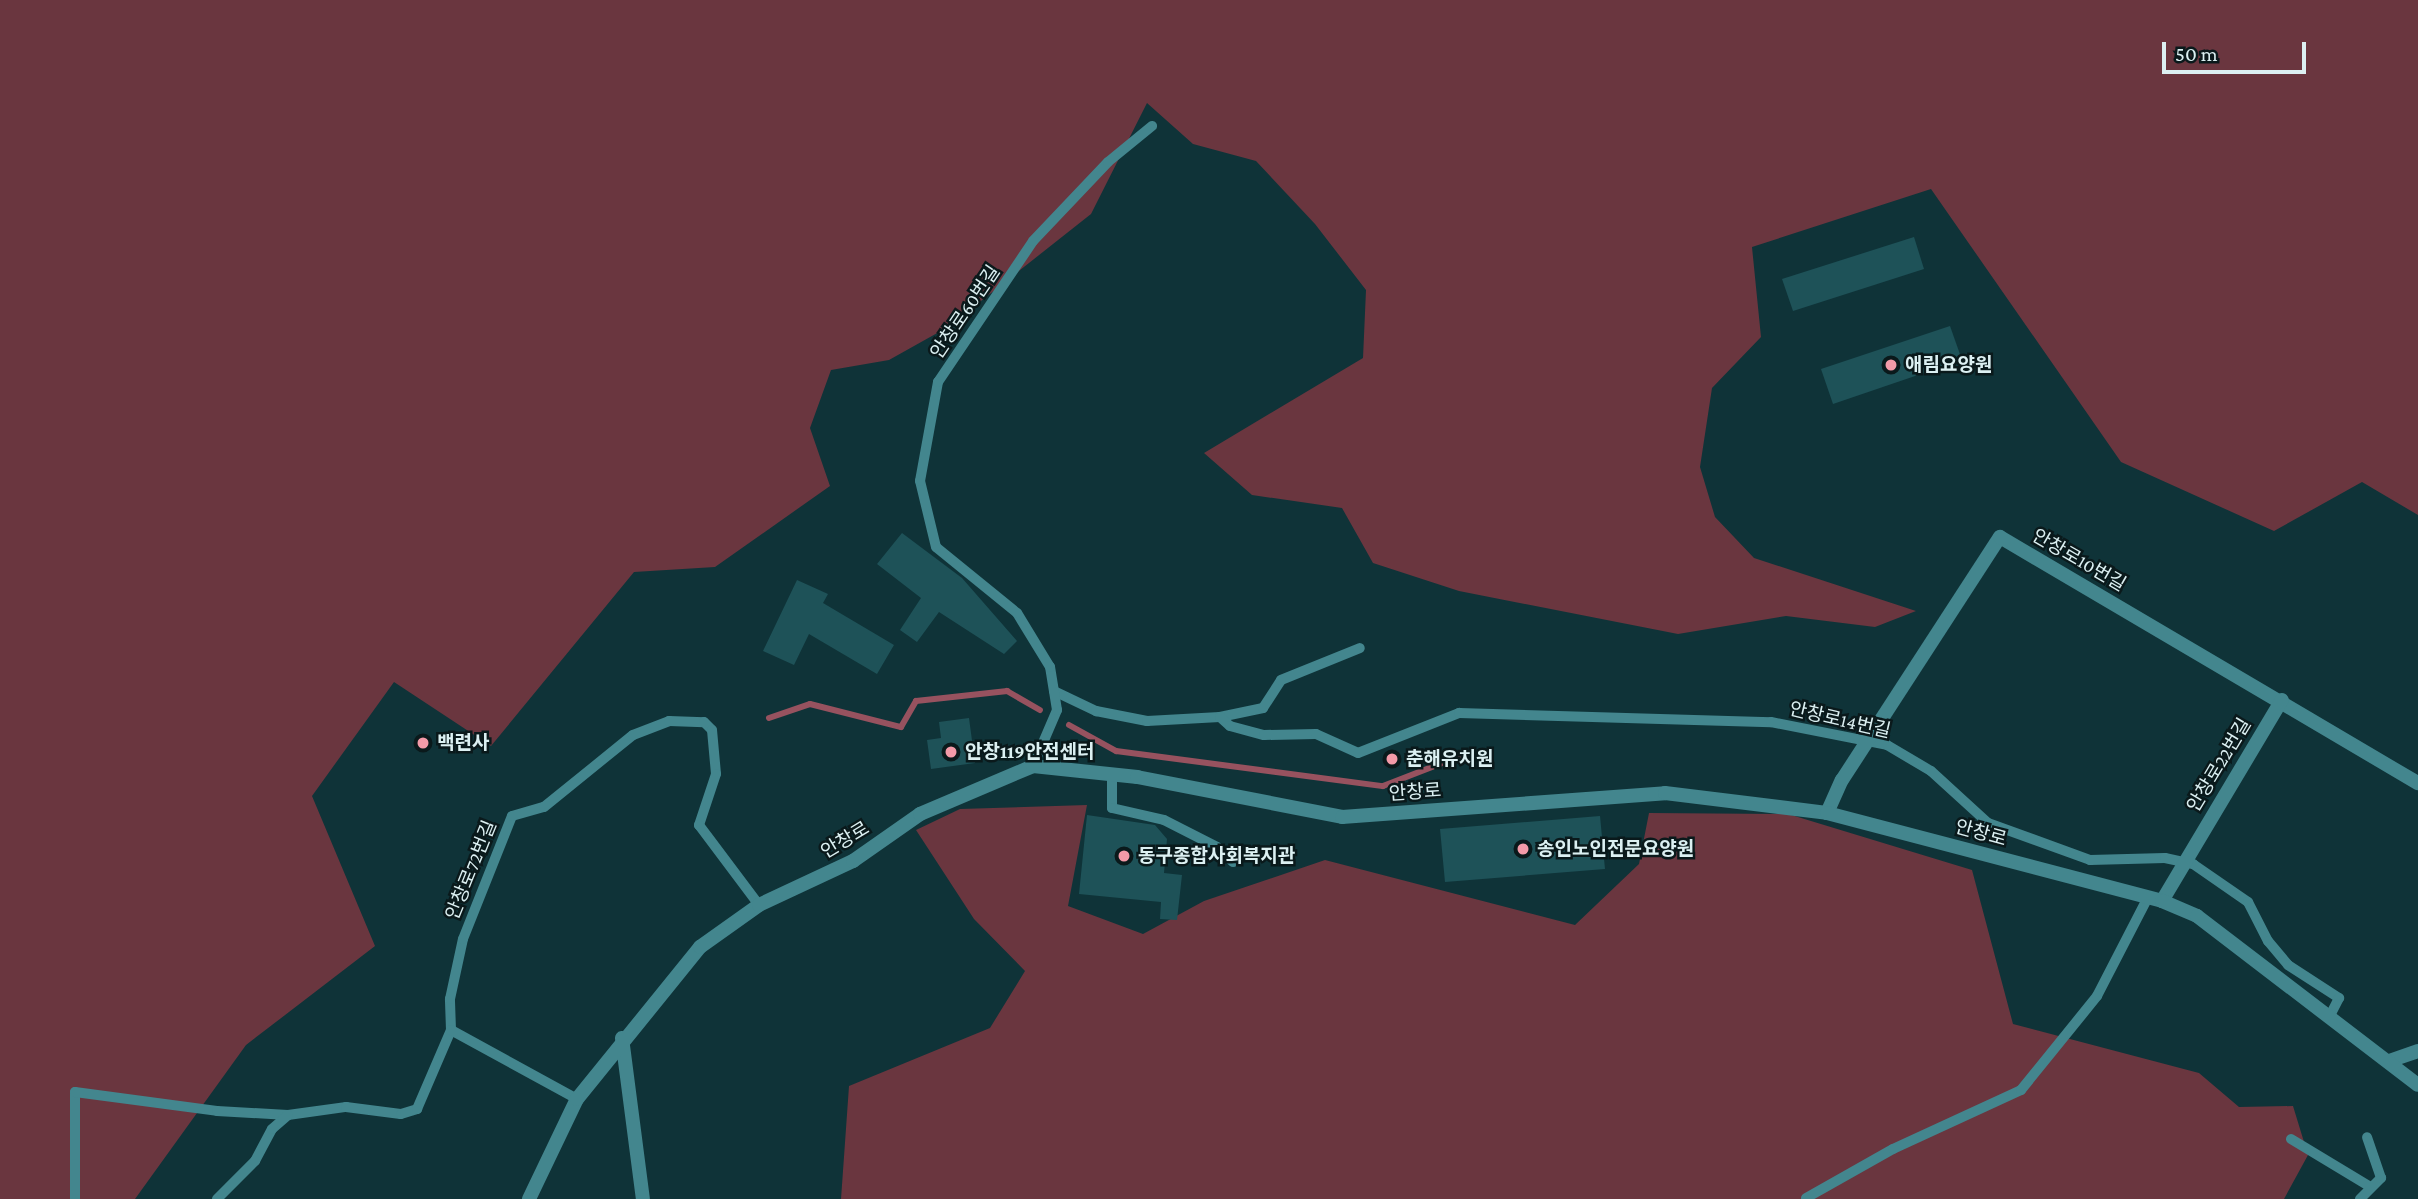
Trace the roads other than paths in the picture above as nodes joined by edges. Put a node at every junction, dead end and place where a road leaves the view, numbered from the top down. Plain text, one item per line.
1 (1152, 126) dead end
2 (1360, 648) dead end
3 (1054, 691) junction
4 (2282, 700) junction
5 (1220, 717) junction
6 (1033, 766) junction
7 (1112, 775) junction
8 (2418, 783) edge
9 (1828, 813) junction
10 (1233, 862) dead end
11 (2155, 899) junction
12 (759, 905) junction
13 (2330, 1016) junction
14 (451, 1030) junction
15 (622, 1038) junction
16 (2418, 1051) edge
17 (2389, 1061) junction
18 (2418, 1085) edge
19 (577, 1098) junction
20 (288, 1115) junction
21 (2367, 1137) dead end
22 (2291, 1139) dead end
23 (2369, 1186) junction
24 (1806, 1198) edge
25 (75, 1199) edge
26 (216, 1199) edge
27 (529, 1199) edge
28 (643, 1199) edge
29 (2360, 1199) edge

1 - 3 lane, 안창로60번길
2 - 5 lane
3 - 5 lane
3 - 6 lane, 안창로60번길
4 - 8 street, 안창로10번길
4 - 9 street, 안창로10번길
4 - 11 street, 안창로22번길
5 - 13 lane, 안창로14번길
6 - 7 street, 안창로
6 - 12 street, 안창로
7 - 9 street, 안창로
7 - 10 lane
9 - 11 street, 안창로
11 - 13 street, 안창로
11 - 24 lane
12 - 14 lane, 안창로72번길
12 - 15 street, 안창로
13 - 17 street, 안창로
14 - 19 lane
14 - 20 lane, 안창로72번길
15 - 19 street, 안창로
15 - 28 street
16 - 17 street
17 - 18 street, 안창로
19 - 27 street, 안창로
20 - 25 lane, 안창로72번길
20 - 26 lane
21 - 23 lane
22 - 23 lane
23 - 29 lane

